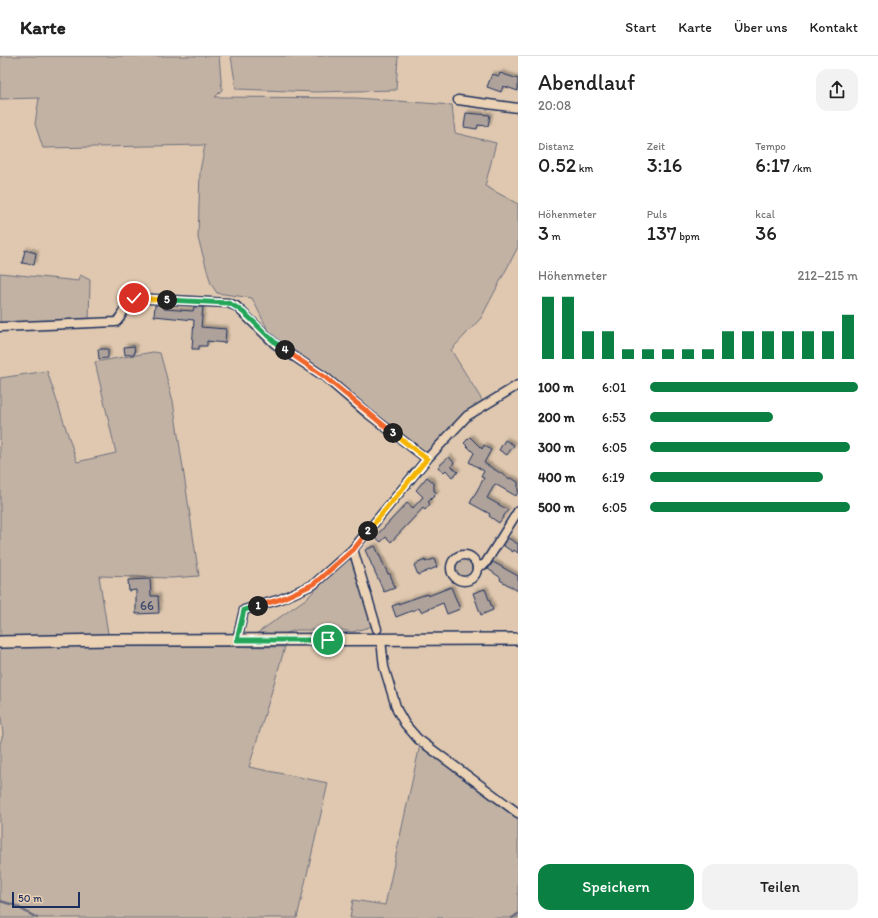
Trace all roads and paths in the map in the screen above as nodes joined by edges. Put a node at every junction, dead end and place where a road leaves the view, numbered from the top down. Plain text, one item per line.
1 (458, 100) dead end
2 (518, 108) edge
3 (0, 327) edge
4 (518, 385) edge
5 (427, 459) junction
6 (518, 511) edge
7 (354, 549) junction
8 (477, 567) dead end
9 (377, 629) dead end
10 (518, 639) edge
11 (237, 640) junction
12 (381, 640) junction
13 (0, 642) edge
14 (518, 813) edge

1 - 2 street
3 - 5 street
4 - 5 street
5 - 7 street
6 - 8 street
7 - 9 street
7 - 11 street
10 - 12 main road
11 - 12 main road
11 - 13 main road
12 - 14 street

